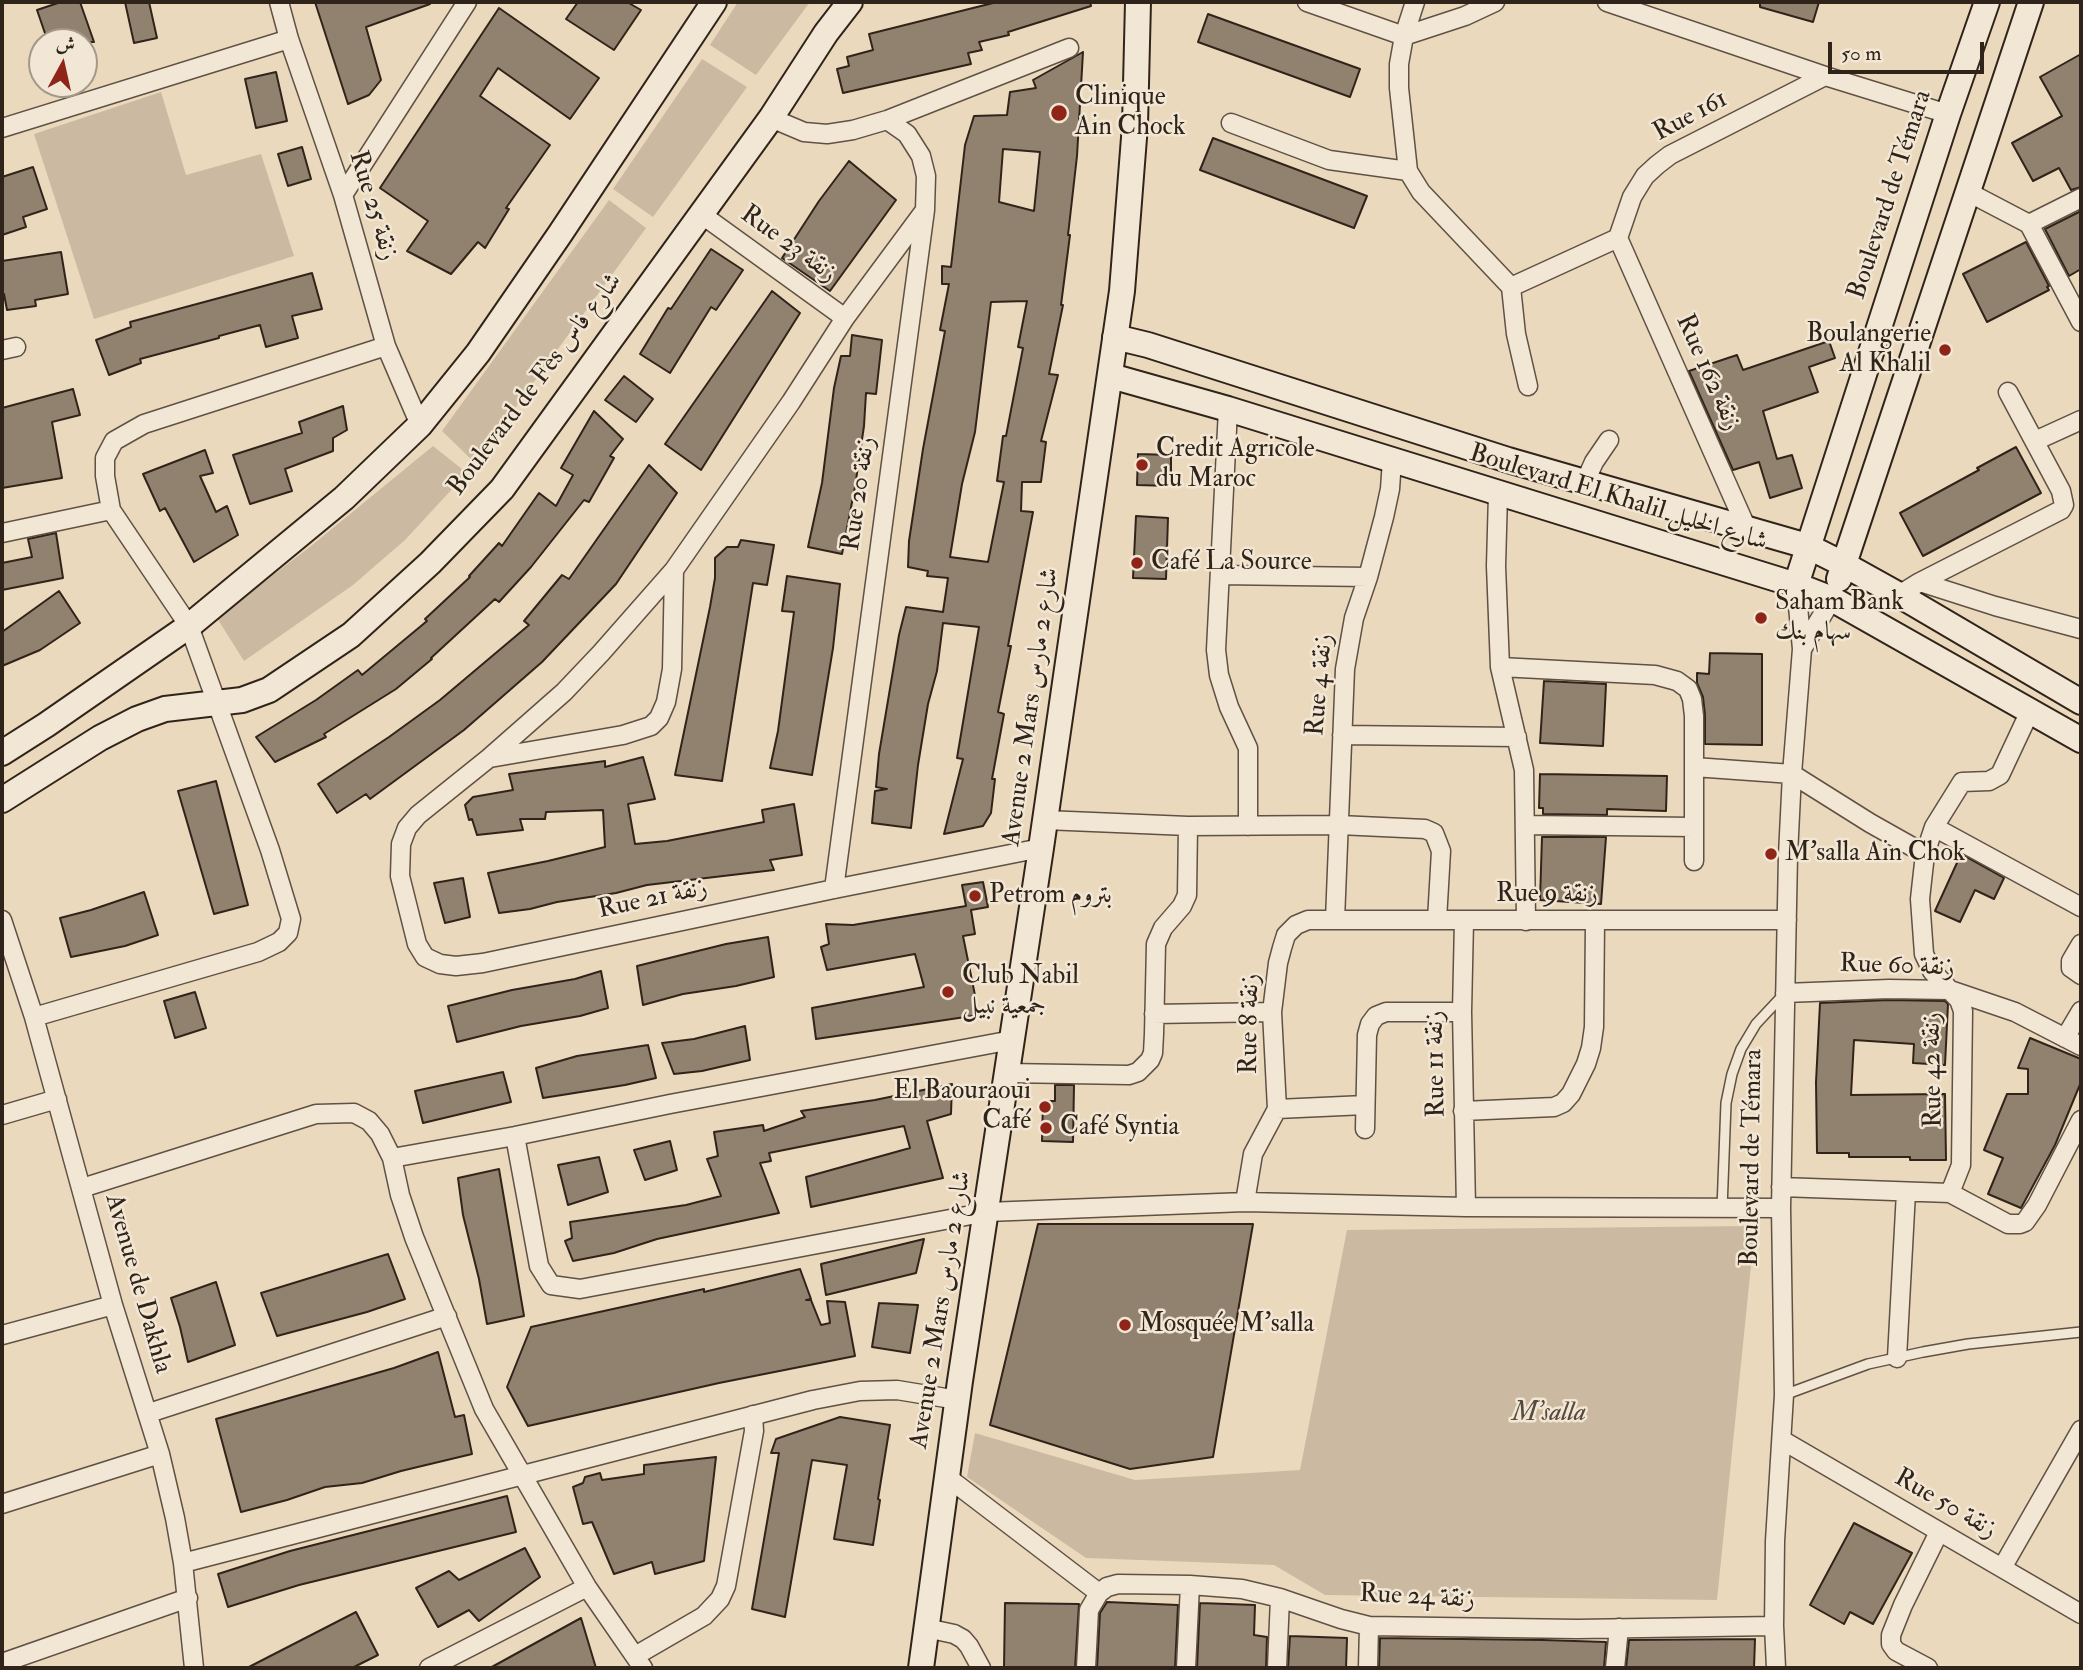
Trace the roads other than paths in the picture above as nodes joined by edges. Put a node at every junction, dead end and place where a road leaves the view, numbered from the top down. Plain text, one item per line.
1 (279, 2) edge
2 (466, 2) edge
3 (713, 2) edge
4 (850, 2) edge
5 (1138, 2) edge
6 (1307, 2) edge
7 (1415, 2) edge
8 (1495, 2) edge
9 (1607, 2) edge
10 (1987, 2) edge
11 (2031, 2) edge
12 (1645, 8) edge
13 (1404, 36) junction
14 (289, 38) junction
15 (1069, 48) dead end
16 (1825, 76) junction
17 (1948, 114) junction
18 (771, 118) junction
19 (887, 120) junction
20 (1231, 123) dead end
21 (2, 128) edge
22 (1408, 171) junction
23 (1968, 192) junction
24 (343, 195) junction
25 (2081, 198) edge
26 (925, 210) junction
27 (701, 214) junction
28 (2029, 224) junction
29 (1618, 238) junction
30 (1511, 287) junction
31 (845, 318) junction
32 (2081, 322) edge
33 (1115, 337) junction
34 (386, 346) junction
35 (1111, 376) junction
36 (1528, 386) dead end
37 (2008, 392) dead end
38 (1228, 410) junction
39 (2081, 420) edge
40 (420, 425) junction
41 (1609, 440) dead end
42 (2035, 441) junction
43 (1392, 460) junction
44 (1585, 482) junction
45 (1499, 494) junction
46 (111, 510) junction
47 (1747, 529) junction
48 (2, 533) edge
49 (1807, 546) junction
50 (1845, 565) junction
51 (674, 570) junction
52 (1220, 575) junction
53 (1368, 578) junction
54 (1920, 582) junction
55 (1796, 585) junction
56 (1899, 595) junction
57 (1832, 599) junction
58 (189, 626) junction
59 (2081, 629) edge
60 (1802, 649) junction
61 (1500, 667) junction
62 (2081, 702) edge
63 (218, 703) junction
64 (2030, 711) junction
65 (1342, 735) junction
66 (1517, 737) junction
67 (2081, 740) edge
68 (2, 753) edge
69 (489, 758) junction
70 (1694, 767) junction
71 (1792, 774) junction
72 (2, 800) edge
73 (1045, 820) junction
74 (1339, 825) junction
75 (1526, 825) junction
76 (1188, 826) junction
77 (1248, 826) junction
78 (1693, 827) junction
79 (1934, 827) junction
80 (1041, 848) junction
81 (1925, 853) junction
82 (1694, 861) dead end
83 (834, 889) junction
84 (2081, 907) edge
85 (2, 920) edge
86 (1308, 920) joint
87 (1335, 920) junction
88 (1437, 920) junction
89 (1787, 920) junction
90 (1464, 921) junction
91 (1526, 921) junction
92 (1595, 921) junction
93 (2081, 944) edge
94 (2081, 975) edge
95 (1950, 990) junction
96 (1785, 993) junction
97 (2081, 1011) edge
98 (1272, 1012) junction
99 (1462, 1012) junction
100 (1154, 1014) junction
101 (34, 1017) junction
102 (1012, 1040) junction
103 (2073, 1042) edge
104 (1007, 1073) junction
105 (57, 1099) junction
106 (1366, 1105) junction
107 (1277, 1109) junction
108 (1463, 1111) junction
109 (2, 1115) edge
110 (2081, 1120) edge
111 (1365, 1129) dead end
112 (515, 1136) junction
113 (392, 1158) junction
114 (1781, 1187) junction
115 (82, 1188) junction
116 (1906, 1192) junction
117 (1950, 1194) junction
118 (1245, 1202) junction
119 (1466, 1207) junction
120 (1781, 1208) junction
121 (1722, 1209) junction
122 (987, 1212) junction
123 (113, 1305) junction
124 (447, 1316) junction
125 (2081, 1332) edge
126 (2, 1335) edge
127 (1897, 1358) junction
128 (1784, 1395) junction
129 (958, 1400) junction
130 (149, 1413) junction
131 (753, 1415) junction
132 (2081, 1430) edge
133 (1782, 1440) junction
134 (160, 1454) junction
135 (522, 1475) junction
136 (947, 1477) junction
137 (2, 1504) edge
138 (1940, 1532) junction
139 (183, 1563) junction
140 (2002, 1568) junction
141 (1190, 1585) junction
142 (587, 1587) junction
143 (1099, 1593) junction
144 (188, 1598) junction
145 (1280, 1598) junction
146 (2081, 1614) edge
147 (1369, 1626) junction
148 (1774, 1626) junction
149 (926, 1628) junction
150 (1619, 1628) junction
151 (639, 1662) edge
152 (2, 1663) edge
153 (194, 1668) edge
154 (429, 1668) edge
155 (921, 1668) edge
156 (981, 1668) edge
157 (1086, 1668) edge
158 (1186, 1668) edge
159 (1277, 1668) edge
160 (1368, 1668) edge
161 (1615, 1668) edge
162 (1776, 1668) edge
163 (1928, 1668) edge

1 - 14 street, Rue 25 زنقة
2 - 24 street
3 - 40 main road
4 - 18 main road, Boulevard de Fès شارع فاس
5 - 33 main road, Avenue 2 Mars شارع 2 مارس
6 - 13 street
7 - 13 street
8 - 13 street
9 - 12 street
10 - 17 main road, Boulevard de Témara
11 - 23 main road, Boulevard de Témara
12 - 16 street
13 - 22 street
14 - 21 street
14 - 24 street, Rue 25 زنقة
15 - 19 street
16 - 17 street
16 - 29 street, Rue 161
17 - 49 main road, Boulevard de Témara
18 - 19 street
18 - 27 main road, Boulevard de Fès شارع فاس
19 - 26 street, Rue 20 زنقة
20 - 22 street
22 - 30 street
23 - 28 street
23 - 50 main road, Boulevard de Témara
24 - 34 street, Rue 25 زنقة
25 - 28 street
26 - 31 street
26 - 83 street, Rue 20 زنقة
27 - 31 street, Rue 23 زنقة
27 - 63 main road, Boulevard de Fès شارع فاس
28 - 32 street
29 - 30 street
29 - 47 street, Rue 162 زنقة
30 - 36 street
31 - 51 street
33 - 35 main road, Avenue 2 Mars شارع 2 مارس
33 - 44 main road, Boulevard El Khalil شارع الخليل
34 - 40 street, Rue 25 زنقة
34 - 46 street
35 - 38 main road, Boulevard El Khalil شارع الخليل
35 - 73 main road, Avenue 2 Mars شارع 2 مارس
37 - 42 street
38 - 43 main road, Boulevard El Khalil شارع الخليل
38 - 52 street
39 - 42 street
40 - 58 main road
41 - 44 street
42 - 54 street
43 - 45 main road, Boulevard El Khalil شارع الخليل
43 - 53 street, Rue 4 زنقة
44 - 47 main road, Boulevard El Khalil شارع الخليل
45 - 55 main road, Boulevard El Khalil شارع الخليل
45 - 61 street
46 - 48 street
46 - 58 street
47 - 49 main road, Boulevard El Khalil شارع الخليل
49 - 50 main road, Boulevard El Khalil شارع الخليل
49 - 55 main road, Boulevard de Témara
50 - 56 main road, Boulevard El Khalil شارع الخليل
50 - 57 main road, Boulevard de Témara
51 - 69 street
51 - 69 street
52 - 53 street
52 - 77 street
53 - 65 street, Rue 4 زنقة
54 - 56 street
54 - 59 street
55 - 57 main road, Boulevard El Khalil شارع الخليل
55 - 60 street, Boulevard de Témara
56 - 62 main road, Boulevard El Khalil شارع الخليل
57 - 60 street, Boulevard de Témara
57 - 64 main road, Boulevard El Khalil شارع الخليل
58 - 63 street
58 - 68 main road
60 - 71 street, Boulevard de Témara
61 - 66 street
61 - 70 street
63 - 72 main road, Boulevard de Fès شارع فاس
63 - 101 street
64 - 67 main road, Boulevard El Khalil شارع الخليل
64 - 79 street, Rue 42 زنقة
65 - 66 street
65 - 74 street, Rue 4 زنقة
66 - 75 street
69 - 83 street, Rue 21 زنقة
70 - 71 street
70 - 78 street
71 - 81 street
71 - 89 street, Boulevard de Témara
73 - 76 street
73 - 80 main road, Avenue 2 Mars شارع 2 مارس
74 - 77 street
74 - 87 street, Rue 4 زنقة
74 - 88 street
75 - 78 street
75 - 91 street
76 - 77 street
76 - 100 street
78 - 82 street
79 - 81 street, Rue 42 زنقة
79 - 84 street
80 - 83 street, Rue 21 زنقة
80 - 102 main road, Avenue 2 Mars شارع 2 مارس
81 - 95 street, Rue 42 زنقة
85 - 101 street, Avenue de Dakhla
86 - 87 street, Rue 9 زنقة
86 - 98 street, Rue 8 زنقة
87 - 88 street, Rue 9 زنقة
88 - 90 street, Rue 9 زنقة
89 - 92 street, Rue 9 زنقة
89 - 96 street, Boulevard de Témara
90 - 91 street, Rue 9 زنقة
90 - 99 street, Rue 11 زنقة
91 - 92 street, Rue 9 زنقة
92 - 108 street
93 - 94 street
95 - 96 street, Rue 60 زنقة
95 - 103 street, Rue 60 زنقة
95 - 117 street, Rue 42 زنقة
96 - 114 street, Boulevard de Témara
96 - 121 lane
97 - 103 street
98 - 100 street
98 - 107 street, Rue 8 زنقة
99 - 106 street
99 - 108 street, Rue 11 زنقة
100 - 104 street
101 - 105 street, Avenue de Dakhla
102 - 104 main road, Avenue 2 Mars شارع 2 مارس
102 - 112 street
104 - 122 main road, Avenue 2 Mars شارع 2 مارس
105 - 109 street
105 - 115 street, Avenue de Dakhla
106 - 107 street
106 - 111 street
107 - 118 street, Rue 8 زنقة
108 - 119 street, Rue 11 زنقة
110 - 117 street
112 - 113 street
112 - 122 street
113 - 115 street
113 - 124 street
114 - 116 street
114 - 120 street, Boulevard de Témara
115 - 123 street, Avenue de Dakhla
116 - 117 street
116 - 127 street
118 - 119 street
118 - 122 street
119 - 121 street
120 - 121 street
120 - 128 street, Boulevard de Témara
122 - 129 main road, Avenue 2 Mars شارع 2 مارس
123 - 126 street
123 - 130 street, Avenue de Dakhla
124 - 130 street
124 - 135 street
125 - 127 lane
127 - 128 lane
128 - 133 street, Boulevard de Témara
129 - 131 street
129 - 136 main road, Avenue 2 Mars شارع 2 مارس
130 - 134 street, Avenue de Dakhla
131 - 135 street
131 - 151 street
132 - 140 street
133 - 138 street, Rue 50 زنقة
133 - 148 street, Boulevard de Témara
134 - 137 street
134 - 139 street, Avenue de Dakhla
135 - 139 street
135 - 142 street
136 - 143 street
136 - 149 main road, Avenue 2 Mars شارع 2 مارس
138 - 140 street, Rue 50 زنقة
138 - 163 street
139 - 144 street, Avenue de Dakhla
140 - 146 street, Rue 50 زنقة
141 - 143 street, Rue 24 زنقة
141 - 145 street, Rue 24 زنقة
141 - 158 street
142 - 151 street
142 - 154 street
143 - 157 street
144 - 152 street
144 - 153 street, Avenue de Dakhla
145 - 147 street, Rue 24 زنقة
145 - 159 street
147 - 150 street, Rue 24 زنقة
147 - 160 street
148 - 150 street, Rue 24 زنقة
148 - 162 street, Boulevard de Témara
149 - 155 main road, Avenue 2 Mars شارع 2 مارس
149 - 156 street
150 - 161 street

